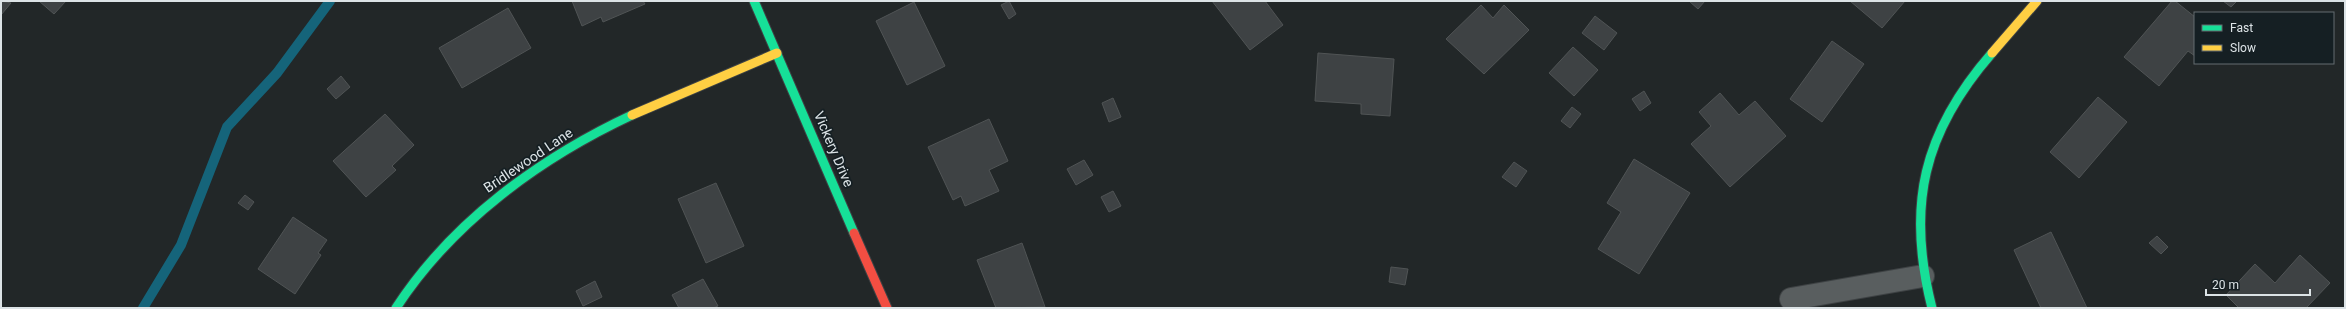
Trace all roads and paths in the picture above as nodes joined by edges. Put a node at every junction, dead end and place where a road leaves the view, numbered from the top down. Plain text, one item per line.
1 (754, 1) edge
2 (2037, 1) edge
3 (777, 53) junction
4 (1923, 276) junction
5 (1791, 299) dead end
6 (396, 308) edge
7 (887, 308) edge
8 (1932, 308) edge

1 - 3 street, Vickery Drive
2 - 4 street
3 - 6 street, Bridlewood Lane
3 - 7 street, Vickery Drive
4 - 5 street
4 - 8 street

